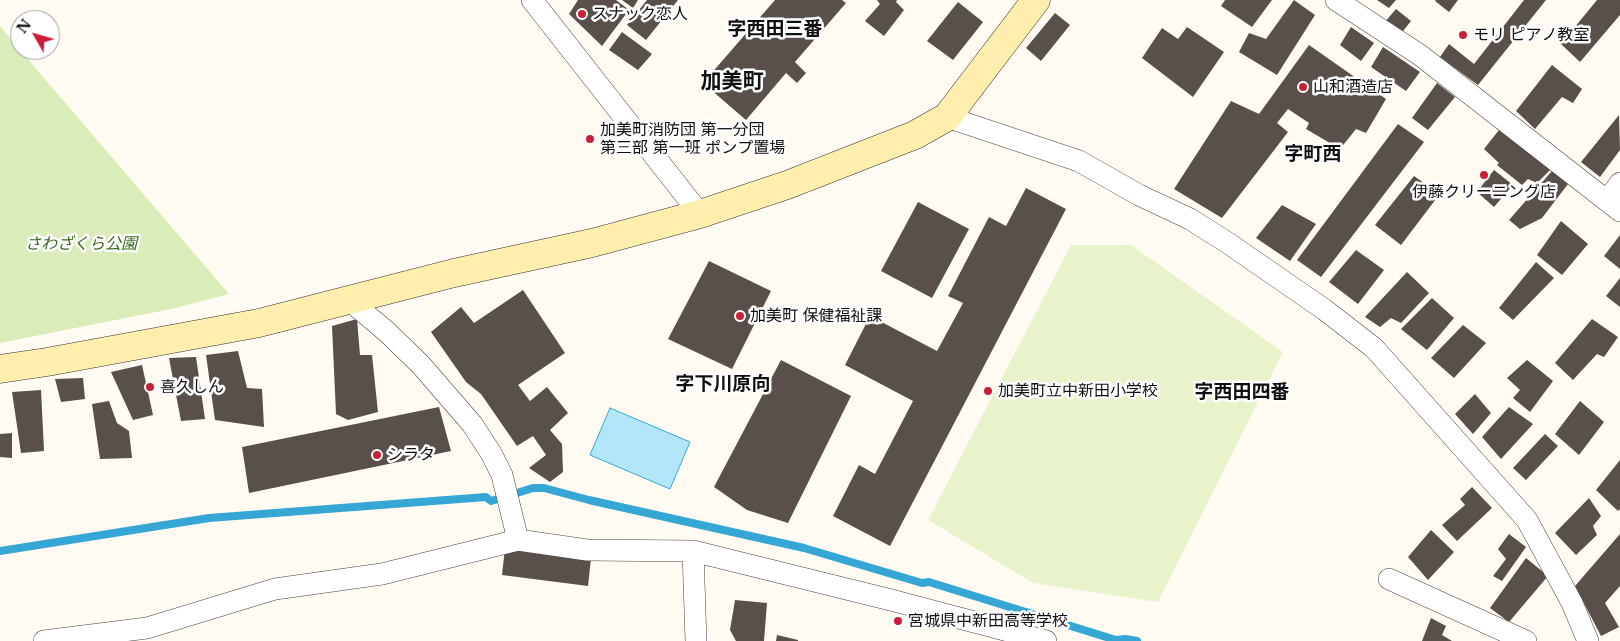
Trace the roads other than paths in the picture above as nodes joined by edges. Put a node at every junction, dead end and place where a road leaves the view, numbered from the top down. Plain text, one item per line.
1 (1036, 0) edge
2 (1336, 0) edge
3 (542, 4) edge
4 (947, 117) junction
5 (1620, 184) edge
6 (1613, 206) edge
7 (700, 214) junction
8 (348, 300) junction
9 (0, 369) edge
10 (518, 540) junction
11 (693, 551) junction
12 (1389, 579) dead end
13 (44, 641) edge
14 (696, 641) edge
15 (1046, 641) edge
16 (1526, 641) edge
17 (1588, 641) edge

1 - 4 street
2 - 6 street
3 - 7 street
4 - 7 street
4 - 17 street
5 - 6 street
7 - 8 street
8 - 9 street
8 - 10 street
10 - 11 street
10 - 13 street
11 - 14 street
11 - 15 street
12 - 16 street

